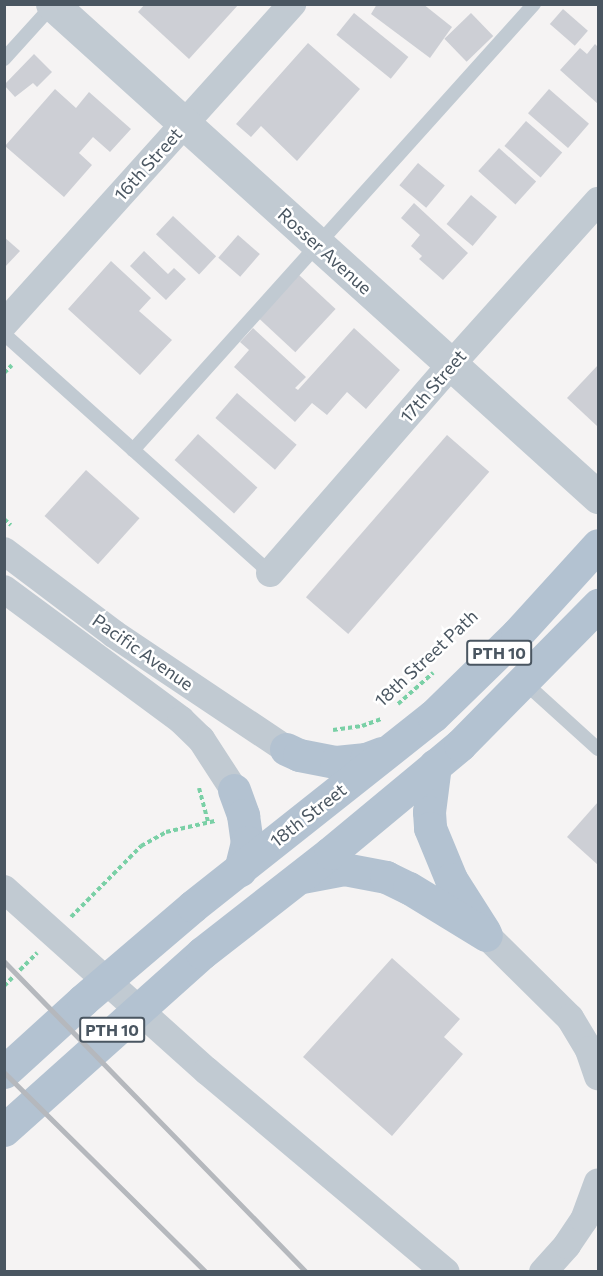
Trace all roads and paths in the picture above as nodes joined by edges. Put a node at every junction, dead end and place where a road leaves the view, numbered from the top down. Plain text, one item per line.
1 (292, 4) edge
2 (534, 4) edge
3 (53, 5) edge
4 (4, 59) edge
5 (185, 123) junction
6 (598, 201) edge
7 (319, 244) junction
8 (4, 324) edge
9 (4, 334) edge
10 (450, 366) junction
11 (134, 450) junction
12 (598, 497) edge
13 (598, 545) edge
14 (4, 551) edge
15 (270, 573) joint
16 (4, 589) edge
17 (598, 605) edge
18 (436, 670) dead end
19 (524, 682) junction
20 (598, 749) edge
21 (389, 751) junction
22 (300, 754) junction
23 (435, 765) junction
24 (198, 783) dead end
25 (239, 803) junction
26 (208, 822) junction
27 (141, 846) dead end
28 (240, 870) junction
29 (297, 878) junction
30 (4, 889) edge
31 (486, 935) junction
32 (4, 1072) edge
33 (598, 1076) edge
34 (4, 1130) edge
35 (598, 1182) edge
36 (446, 1272) edge
37 (543, 1272) edge

1 - 5 street, 16th Street
2 - 7 lane
3 - 4 lane
3 - 5 street, Rosser Avenue
5 - 7 street, Rosser Avenue
5 - 8 street, 16th Street
6 - 10 street, 17th Street
7 - 10 street, Rosser Avenue
7 - 11 lane
9 - 11 lane
10 - 12 street, Rosser Avenue
10 - 15 street, 17th Street
11 - 15 lane
13 - 21 main road, 18th Street / PTH 10
14 - 22 street, Pacific Avenue
16 - 25 street, Pacific Avenue
17 - 19 main road, PTH 10
18 - 22 path, 18th Street Path
19 - 20 lane
19 - 23 main road, PTH 10
21 - 22 main road
21 - 28 main road, 18th Street / PTH 10
23 - 29 main road, PTH 10
23 - 31 main road
24 - 26 path
25 - 26 path
25 - 28 main road
26 - 27 path
28 - 32 main road, 18th Street / PTH 10
29 - 31 main road
29 - 34 main road, PTH 10
30 - 36 street
31 - 33 street
35 - 37 street

